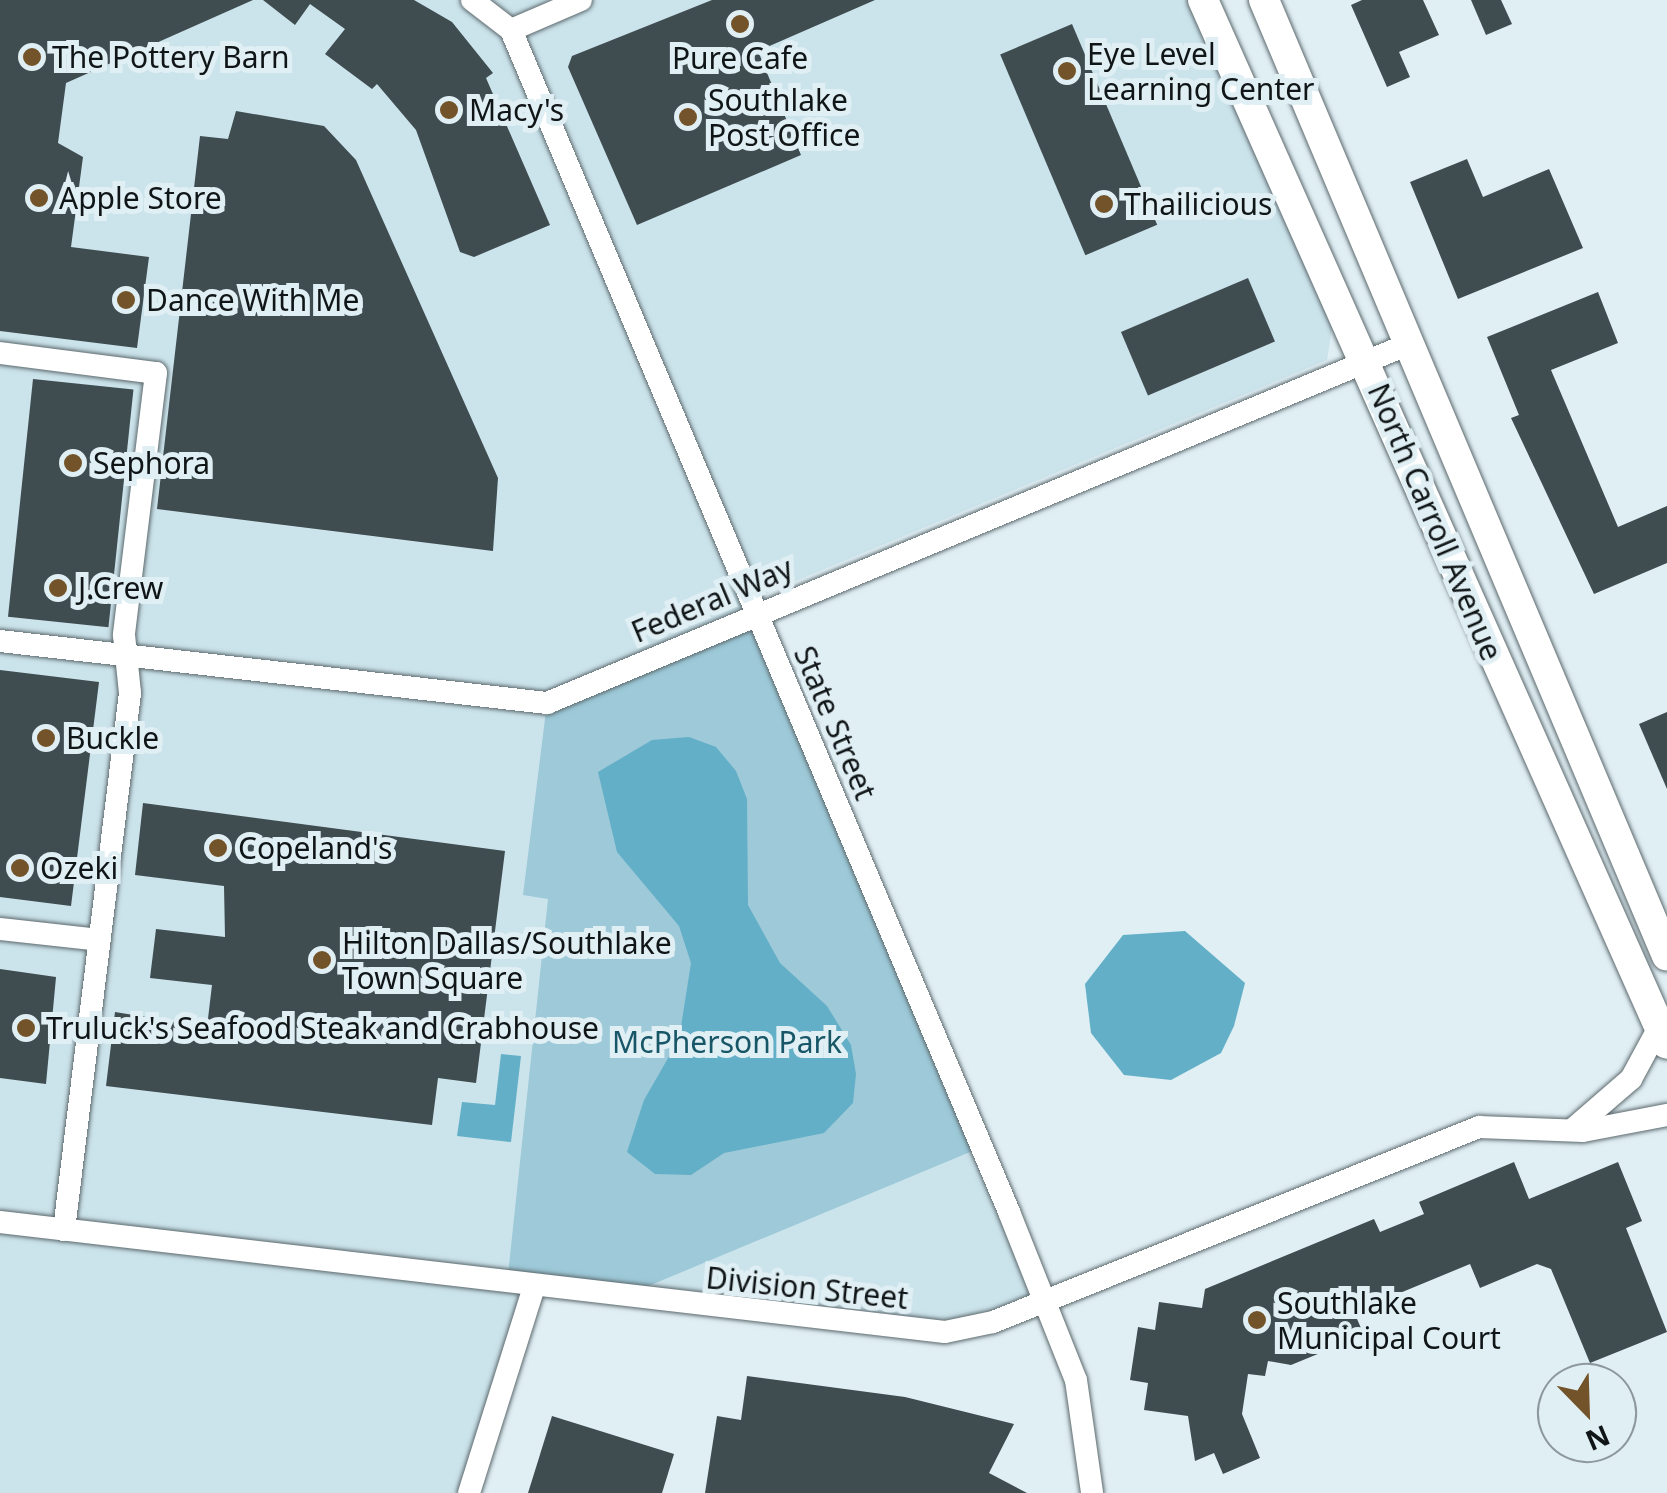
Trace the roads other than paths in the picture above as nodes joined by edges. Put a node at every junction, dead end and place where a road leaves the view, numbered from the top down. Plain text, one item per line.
1 (472, 0) edge
2 (581, 0) edge
3 (1202, 0) edge
4 (1264, 0) edge
5 (511, 30) junction
6 (1410, 343) junction
7 (0, 353) edge
8 (1366, 362) junction
9 (756, 614) junction
10 (0, 641) edge
11 (125, 657) junction
12 (0, 929) edge
13 (99, 940) junction
14 (1667, 956) edge
15 (1662, 1038) edge
16 (1667, 1115) edge
17 (1573, 1130) junction
18 (0, 1222) edge
19 (64, 1230) junction
20 (534, 1287) junction
21 (1045, 1302) junction
22 (469, 1493) edge
23 (1092, 1493) edge

1 - 5 street, State Street
2 - 5 street
3 - 8 main road, North Carroll Avenue
4 - 6 main road, North Carroll Avenue
5 - 9 street, State Street
6 - 8 street, Federal Way
6 - 14 main road, North Carroll Avenue
7 - 11 street
8 - 9 street, Federal Way
8 - 15 main road, North Carroll Avenue
9 - 11 street, Federal Way
9 - 21 street, State Street
10 - 11 street, Federal Way
11 - 13 street
12 - 13 street
13 - 19 street
15 - 17 street
16 - 17 street, Division Street
17 - 21 street, Division Street
18 - 19 street, Division Street
19 - 20 street, Division Street
20 - 21 street, Division Street
20 - 22 street
21 - 23 street, State Street

